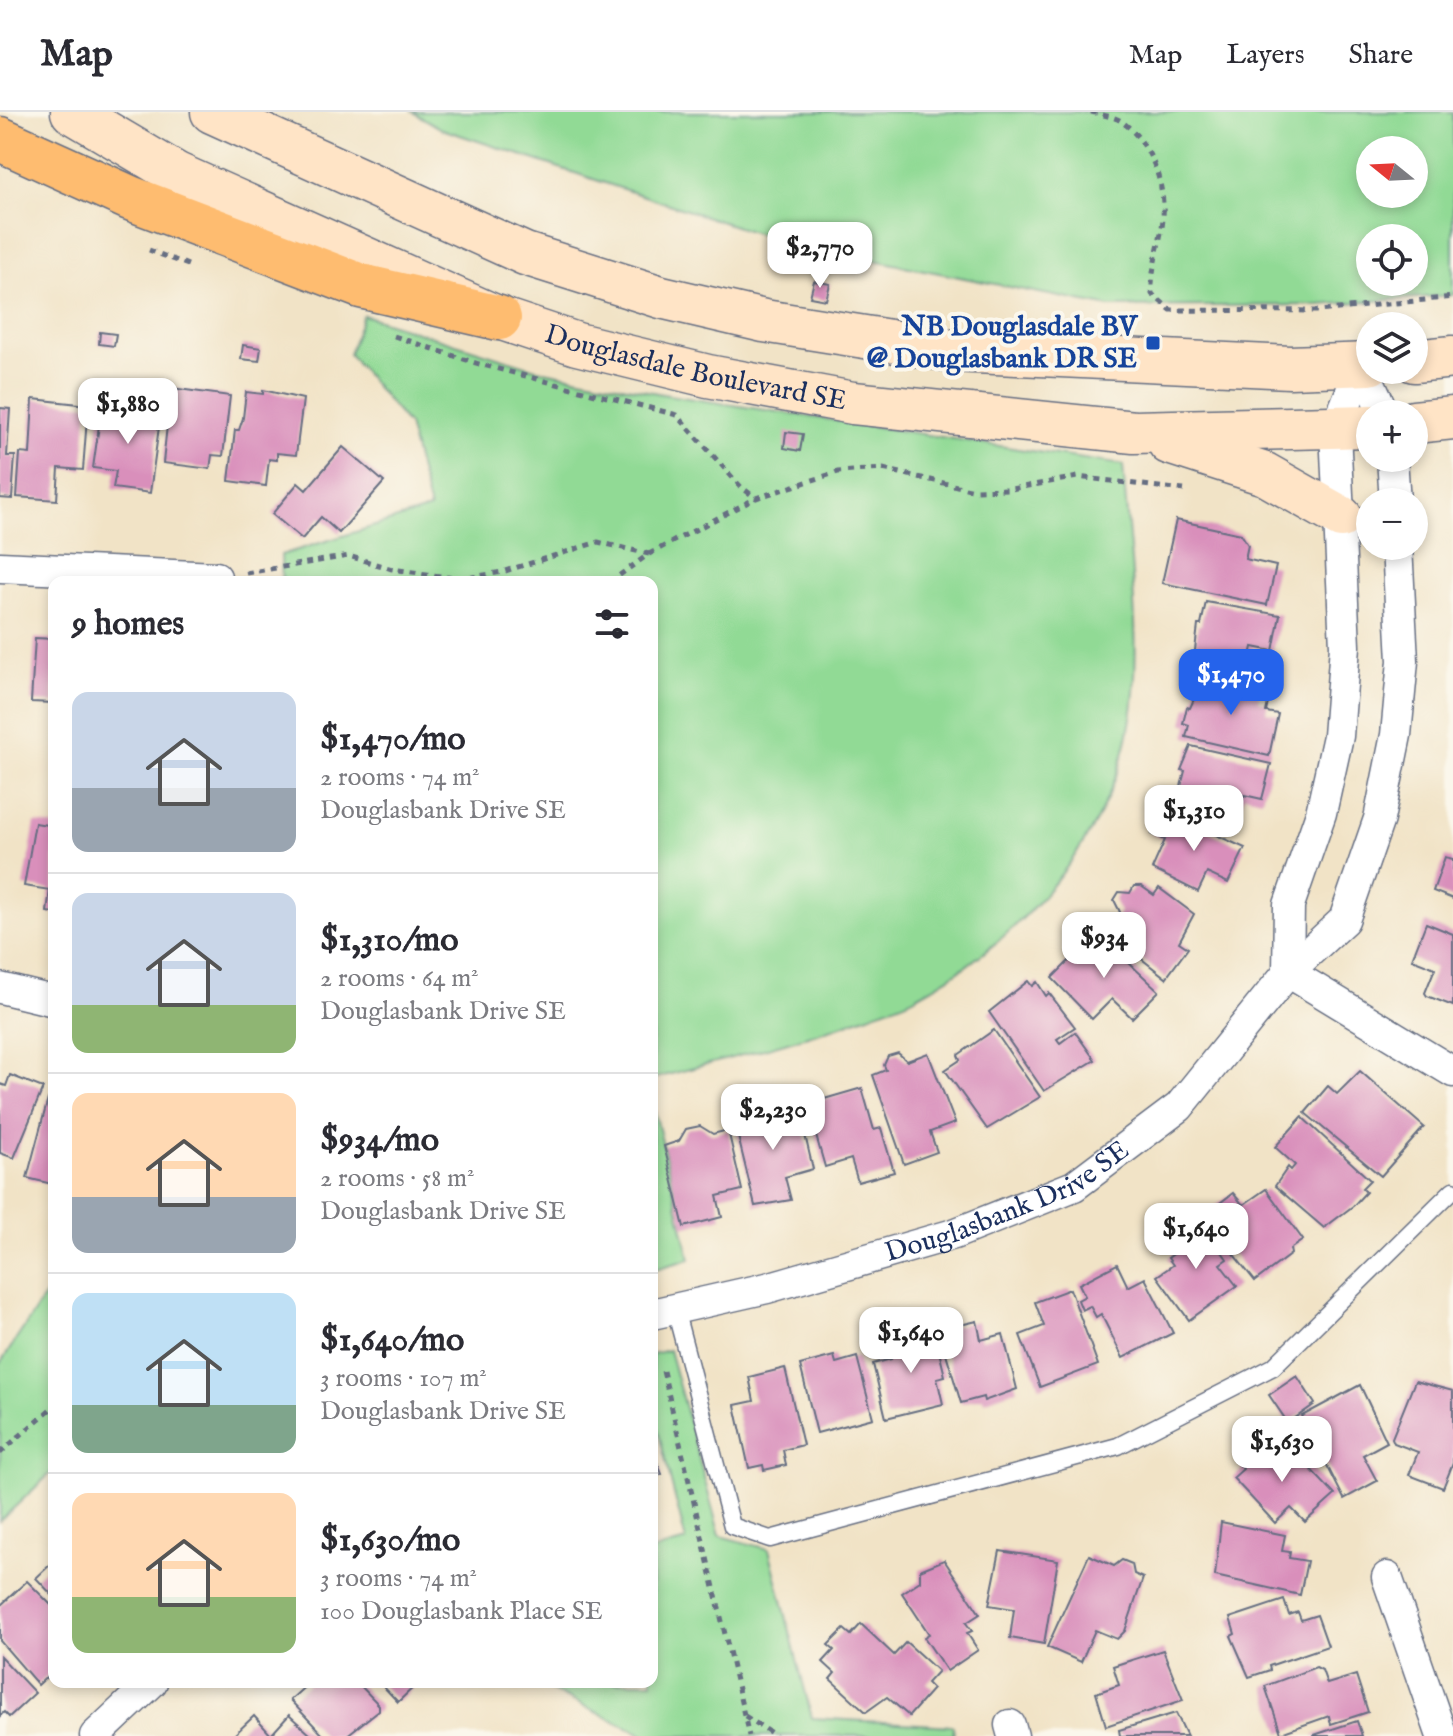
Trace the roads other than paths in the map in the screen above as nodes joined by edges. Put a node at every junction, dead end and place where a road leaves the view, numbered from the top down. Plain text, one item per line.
1 (72, 112) edge
2 (212, 112) edge
3 (0, 139) edge
4 (499, 318) junction
5 (1453, 357) edge
6 (1428, 360) edge
7 (1356, 365) edge
8 (1362, 384) edge
9 (1453, 418) edge
10 (1428, 421) edge
11 (1352, 428) edge
12 (1134, 432) junction
13 (1341, 517) junction
14 (1398, 560) edge
15 (0, 567) edge
16 (194, 576) edge
17 (1288, 972) junction
18 (0, 988) edge
19 (48, 1000) edge
20 (1453, 1072) edge
21 (1453, 1190) edge
22 (663, 1312) edge
23 (1387, 1577) dead end
24 (146, 1688) edge
25 (95, 1736) edge
26 (1442, 1736) edge

1 - 4 street, Douglasdale Boulevard SE
2 - 7 street, Douglasdale Boulevard SE
3 - 4 highway
4 - 12 street, Douglasdale Boulevard SE
5 - 6 street
8 - 11 street
9 - 10 street
11 - 12 street, Douglasdale Boulevard SE
11 - 13 street
12 - 13 street
13 - 17 street
14 - 17 street, Douglasbank Drive SE
15 - 16 street
17 - 20 street
17 - 22 street, Douglasbank Drive SE
18 - 19 street
21 - 22 lane
23 - 26 street
24 - 25 street

